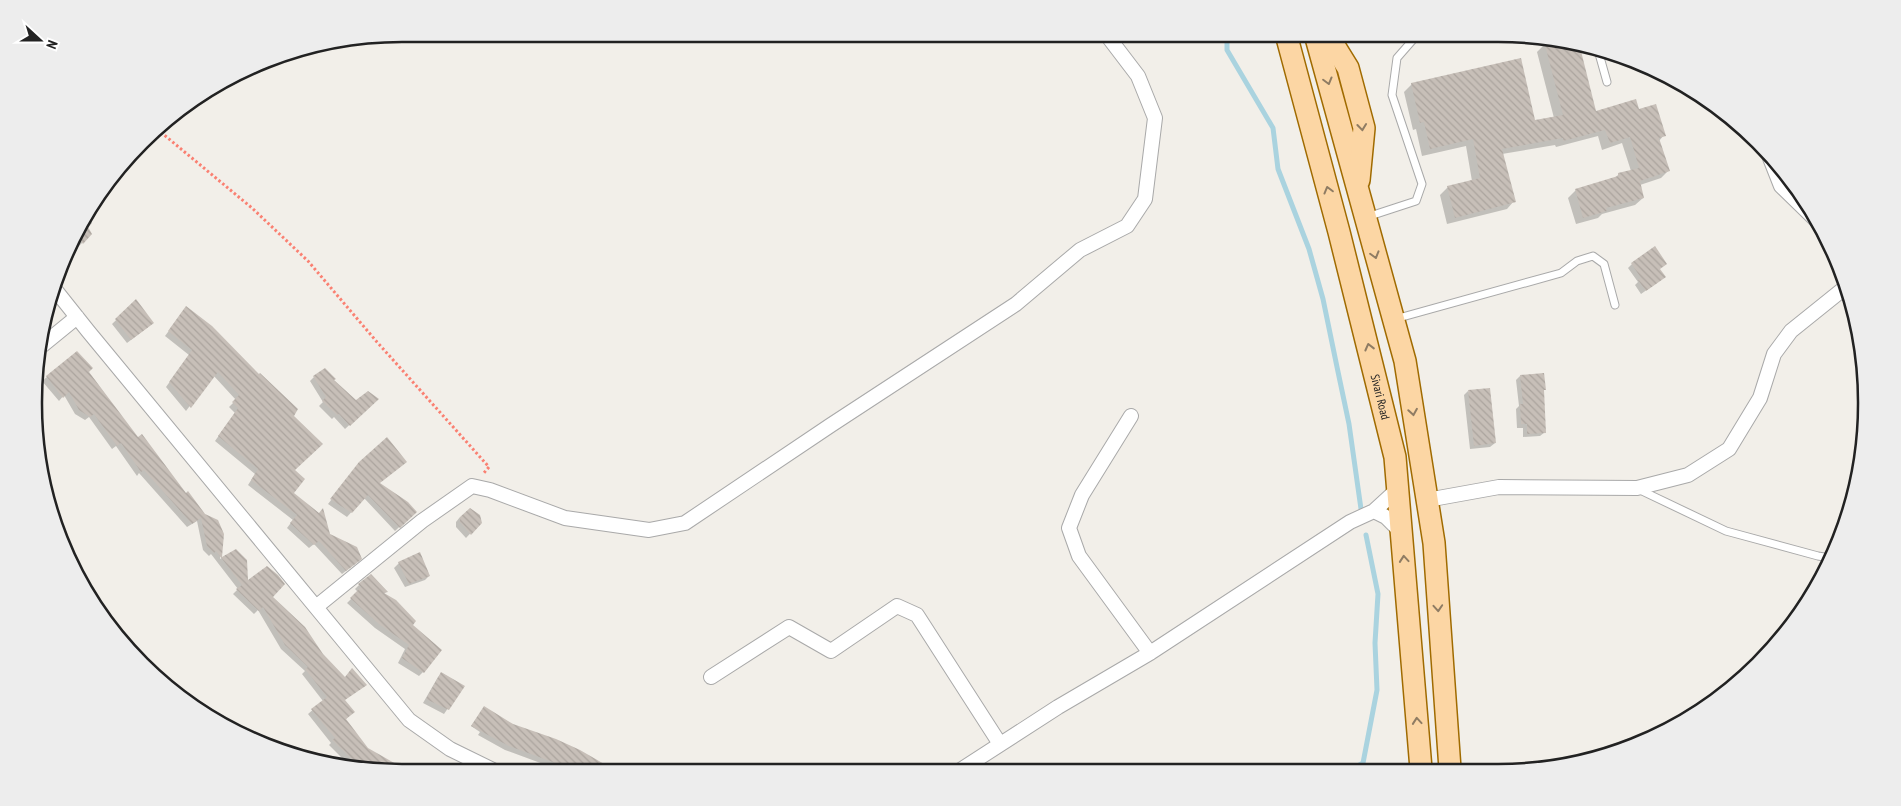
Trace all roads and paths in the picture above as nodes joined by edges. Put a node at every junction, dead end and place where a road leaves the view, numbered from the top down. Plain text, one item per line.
1 (1112, 42) edge
2 (1288, 42) edge
3 (1317, 42) edge
4 (1332, 42) edge
5 (1411, 42) edge
6 (1600, 58) edge
7 (1607, 82) dead end
8 (163, 134) edge
9 (1776, 174) edge
10 (1358, 194) junction
11 (1796, 200) edge
12 (1364, 218) junction
13 (1840, 291) edge
14 (60, 295) edge
15 (1615, 305) dead end
16 (77, 317) junction
17 (1393, 319) junction
18 (48, 341) edge
19 (1131, 416) dead end
20 (472, 486) junction
21 (1637, 488) junction
22 (1398, 489) junction
23 (1427, 500) junction
24 (1374, 511) junction
25 (1402, 532) junction
26 (1823, 557) edge
27 (316, 607) junction
28 (1150, 653) junction
29 (711, 677) dead end
30 (1000, 744) junction
31 (481, 764) edge
32 (970, 764) edge
33 (1421, 764) edge
34 (1450, 764) edge

1 - 20 street
22 -> 2 main road, Sivari Road
3 -> 10 main road
4 -> 10 main road
5 - 12 lane
6 - 7 lane
8 - 20 path
9 - 11 street
10 - 12 main road
12 -> 17 main road
13 - 21 street
14 - 16 street
15 - 17 lane
16 - 18 street
16 - 27 street
17 -> 23 main road
19 - 28 street
20 - 27 street
21 - 23 street
21 - 26 lane
22 - 24 street
22 - 25 main road, Sivari Road
23 -> 34 main road
24 - 25 street
24 - 28 street
33 -> 25 main road, Sivari Road
27 - 31 street
28 - 30 street
29 - 30 street
30 - 32 street

